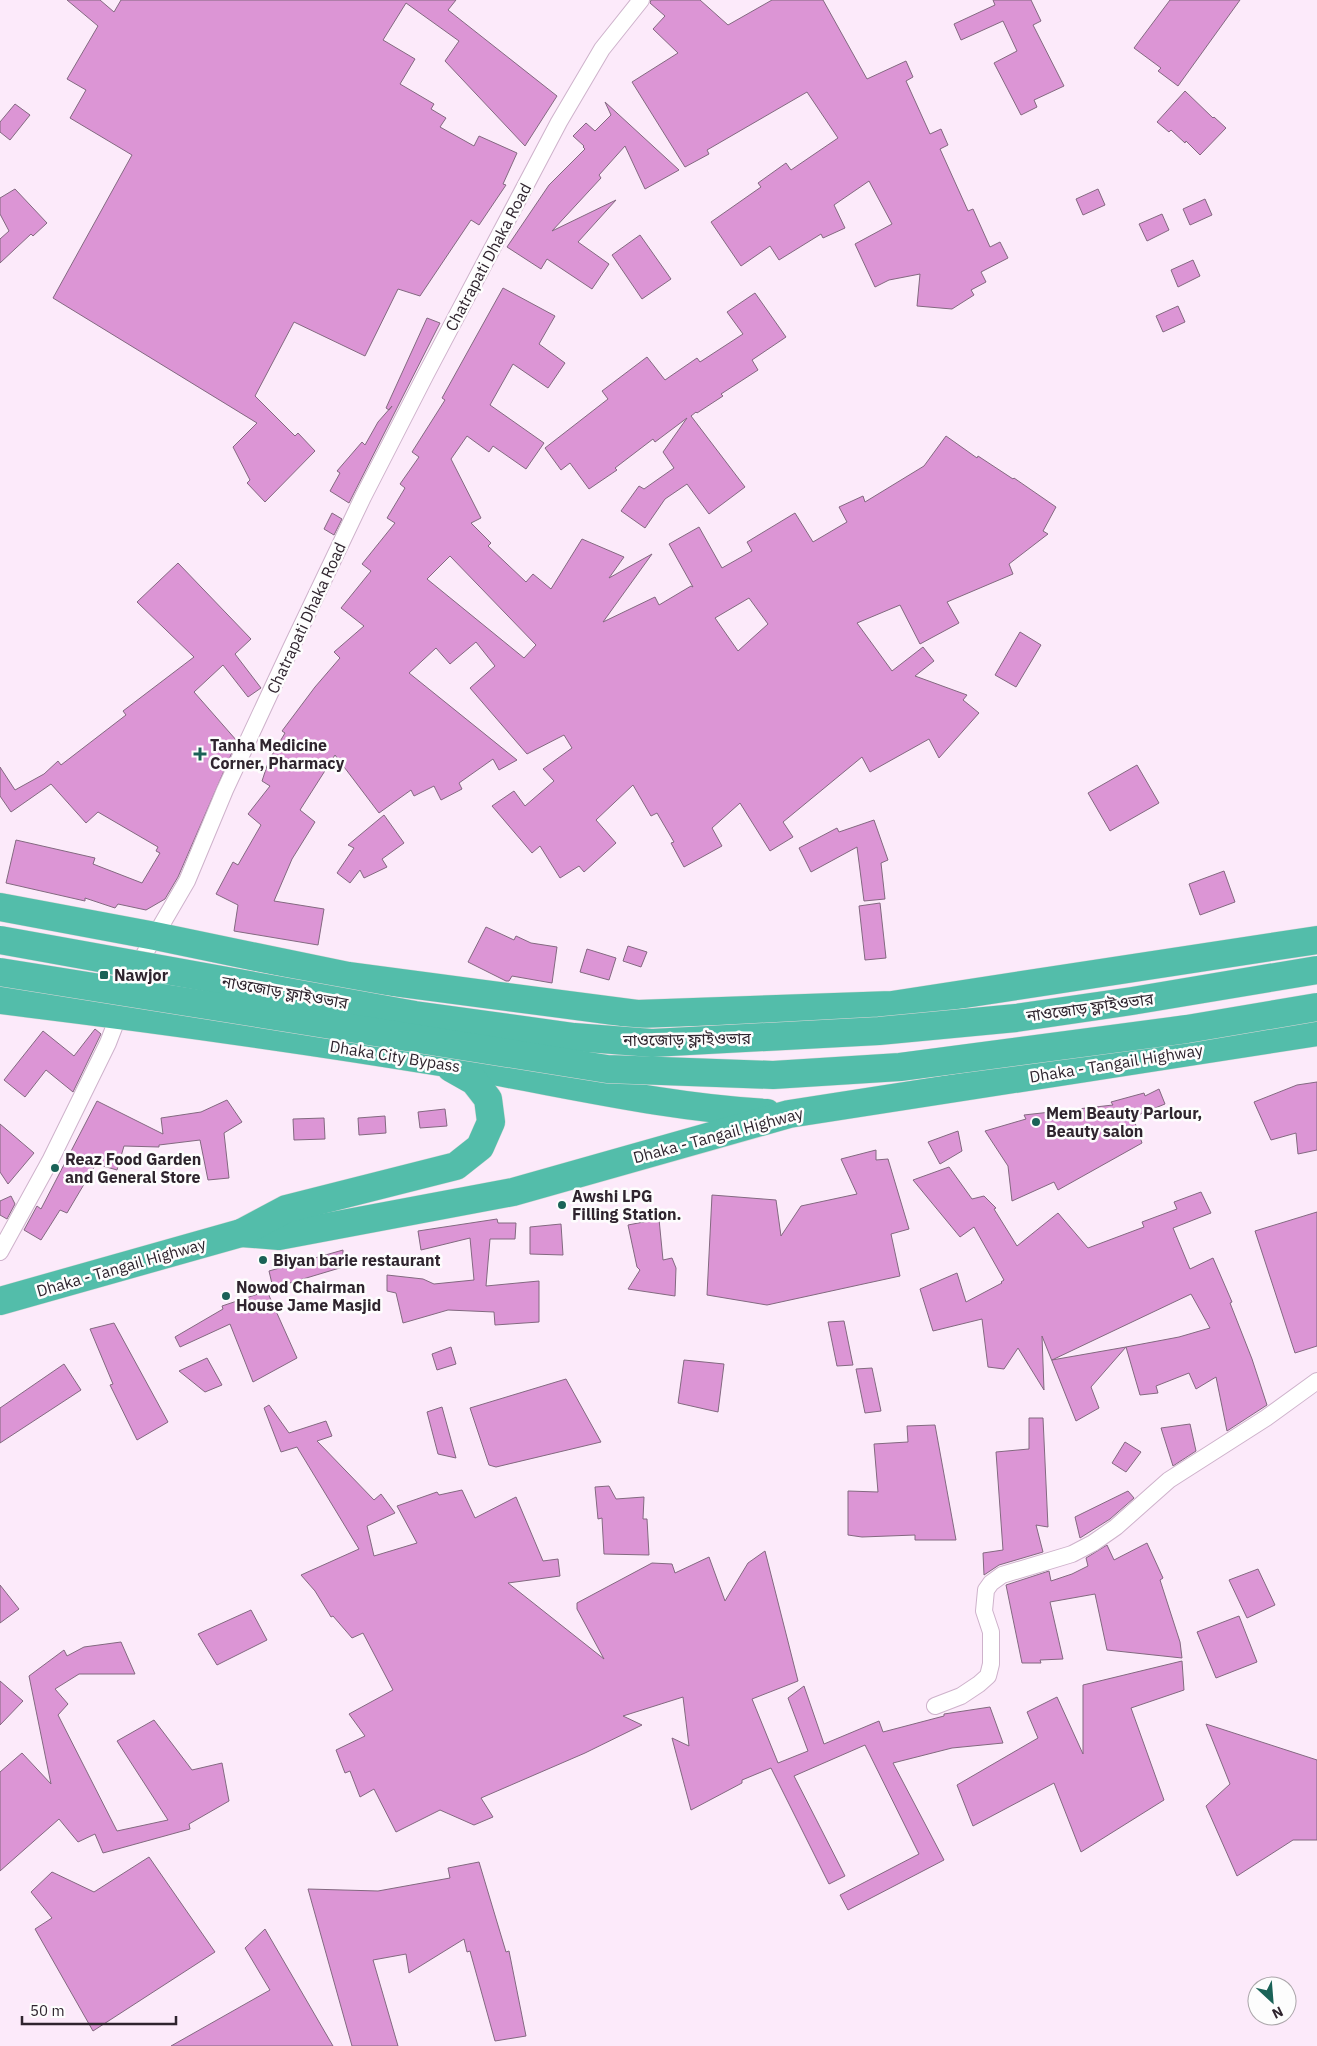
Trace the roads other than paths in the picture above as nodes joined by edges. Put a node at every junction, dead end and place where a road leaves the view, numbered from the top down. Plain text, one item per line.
1 (641, 0) edge
2 (0, 907) edge
3 (155, 936) junction
4 (0, 940) edge
5 (1317, 940) edge
6 (1317, 970) edge
7 (0, 972) edge
8 (0, 1000) edge
9 (1317, 1007) edge
10 (119, 1015) junction
11 (1317, 1032) edge
12 (441, 1062) junction
13 (789, 1114) junction
14 (241, 1233) junction
15 (0, 1252) edge
16 (0, 1301) edge
17 (1317, 1381) edge
18 (935, 1706) dead end

1 - 3 street, Chatrapati Dhaka Road
2 - 3 highway
3 - 5 highway
3 - 10 street, Chatrapati Dhaka Road
4 - 6 highway, নাওজোড় ফ্লাইওভার, bridge
7 - 9 highway, নাওজোড় ফ্লাইওভার, bridge
8 - 10 highway, Dhaka City Bypass
10 - 12 highway, Dhaka City Bypass
10 - 15 street, Chatrapati Dhaka Road
11 - 13 highway, Dhaka - Tangail Highway
12 - 13 highway, Dhaka City Bypass
12 - 14 highway, Dhaka - Tangail Highway
13 - 14 highway, Dhaka - Tangail Highway
14 - 16 highway, Dhaka - Tangail Highway
17 - 18 street

